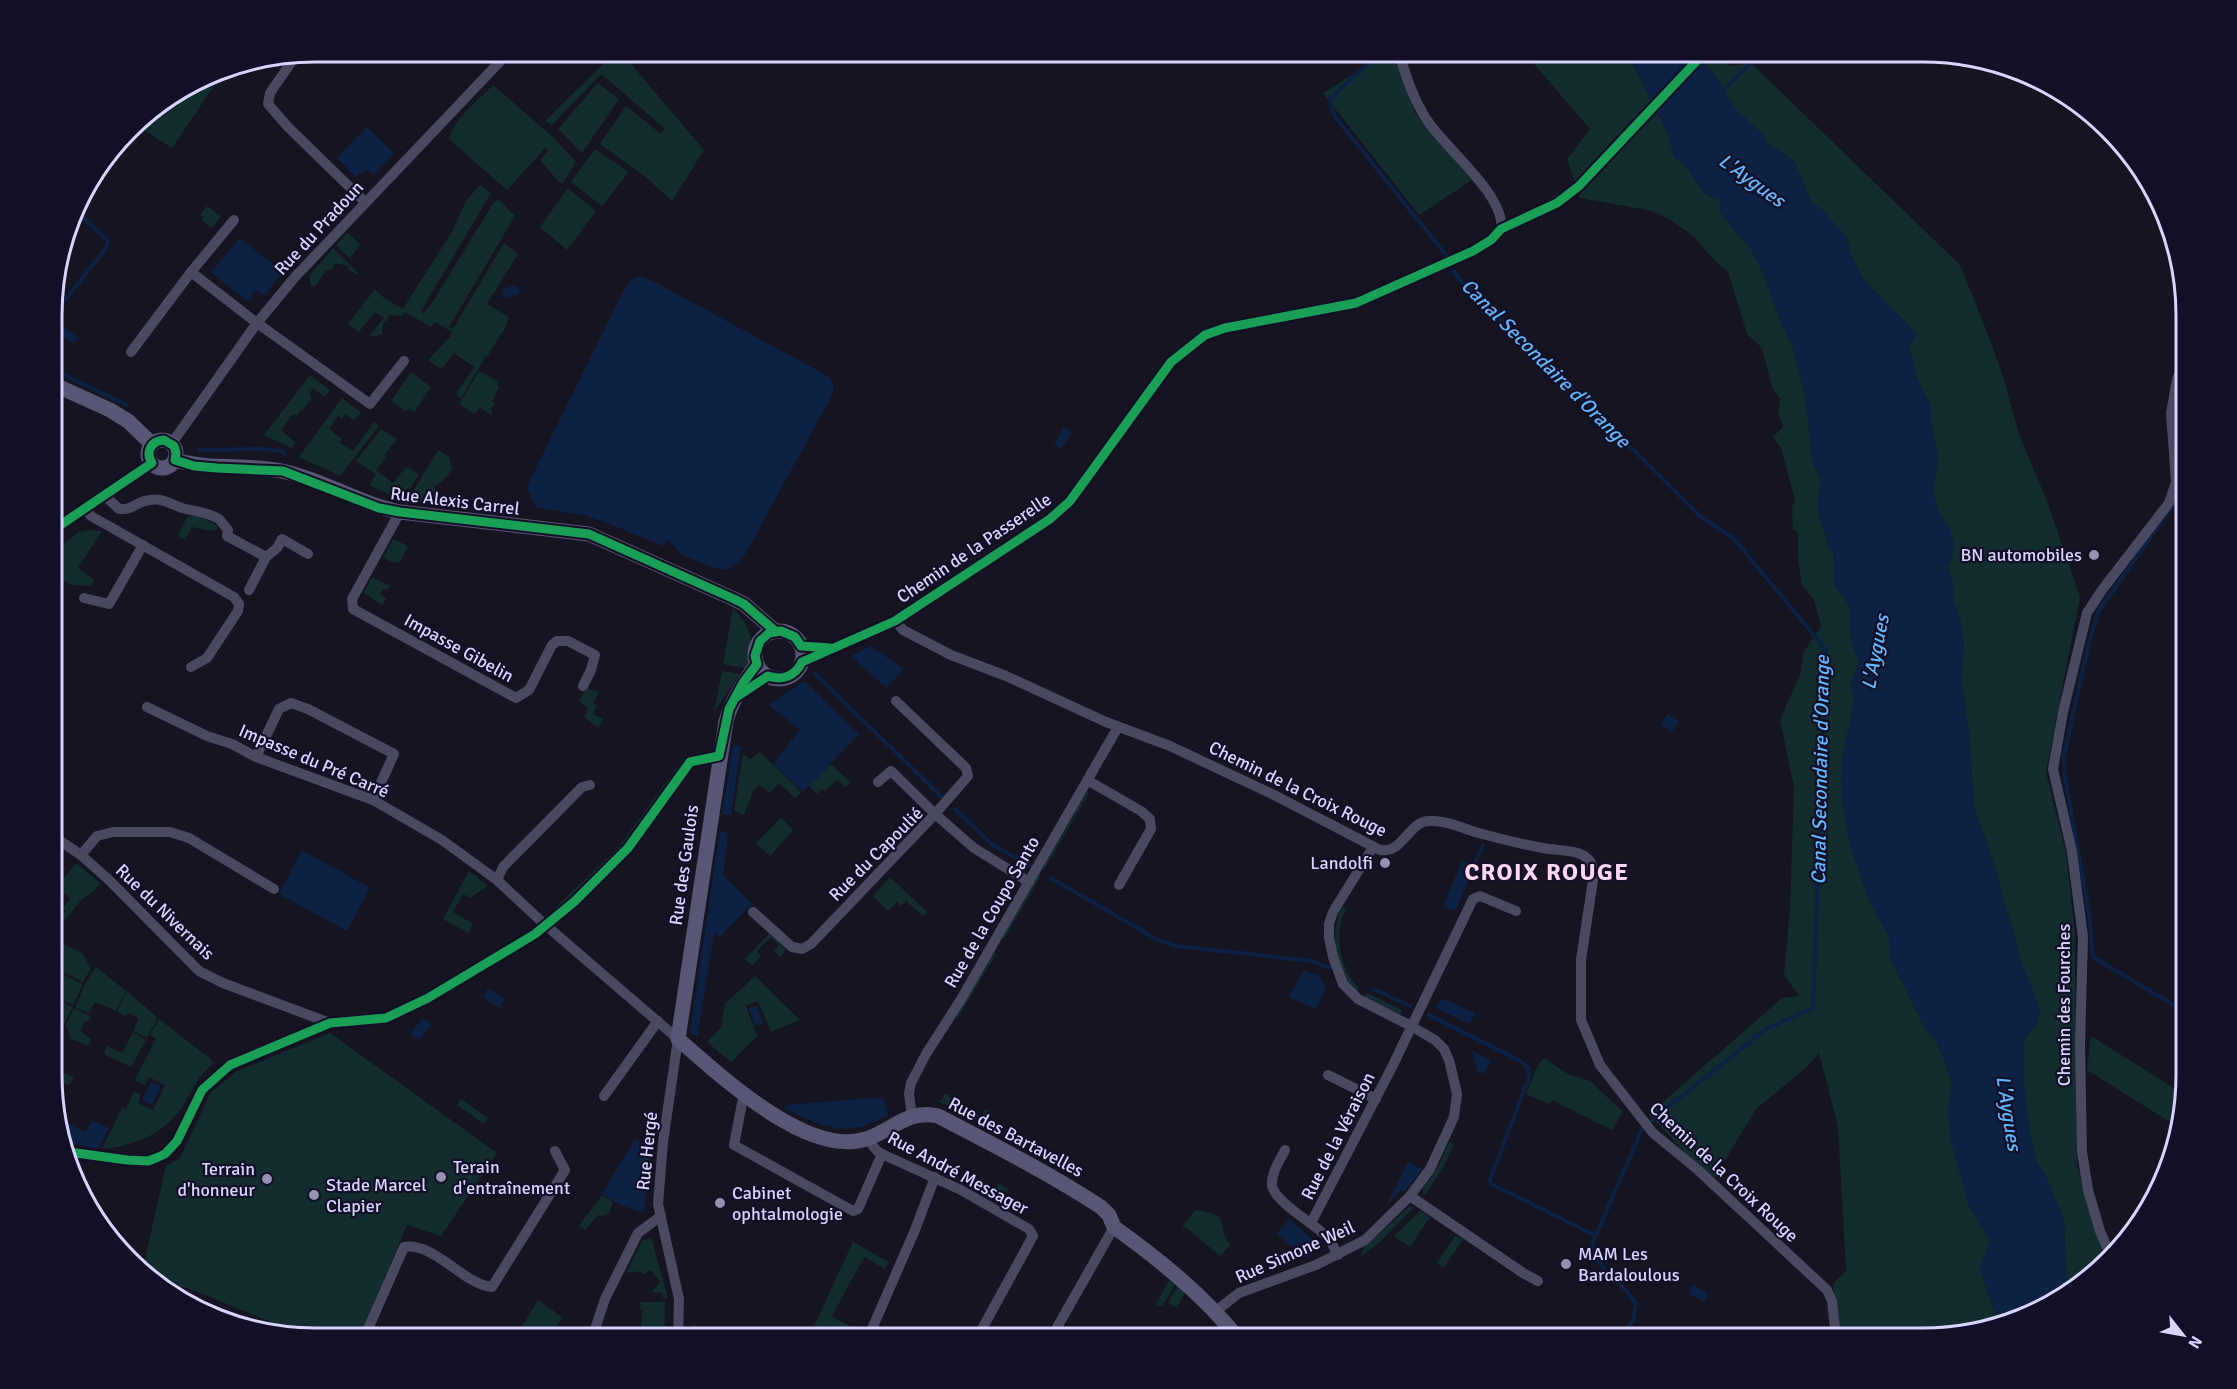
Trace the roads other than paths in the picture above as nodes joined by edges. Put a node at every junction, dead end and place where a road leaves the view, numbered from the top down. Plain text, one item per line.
1 (499, 62) edge
2 (1402, 62) edge
3 (291, 63) edge
4 (1565, 196) dead end
5 (365, 202) junction
6 (234, 220) dead end
7 (1501, 229) junction
8 (191, 272) junction
9 (257, 323) junction
10 (131, 352) dead end
11 (404, 361) dead end
12 (2176, 385) edge
13 (62, 388) edge
14 (172, 443) junction
15 (153, 444) junction
16 (175, 460) junction
17 (152, 464) junction
18 (2176, 482) edge
19 (2176, 482) edge
20 (105, 496) junction
21 (85, 509) junction
22 (400, 512) junction
23 (62, 524) edge
24 (143, 546) junction
25 (308, 554) dead end
26 (266, 557) junction
27 (249, 590) dead end
28 (84, 598) dead end
29 (750, 610) junction
30 (895, 621) junction
31 (775, 631) junction
32 (760, 641) junction
33 (801, 646) junction
34 (835, 648) junction
35 (802, 662) junction
36 (757, 664) junction
37 (191, 667) dead end
38 (768, 676) junction
39 (583, 686) dead end
40 (735, 698) junction
41 (896, 701) dead end
42 (147, 707) dead end
43 (1118, 727) junction
44 (720, 756) junction
45 (256, 757) junction
46 (1087, 780) junction
47 (878, 782) dead end
48 (590, 785) dead end
49 (373, 800) junction
50 (935, 814) junction
51 (62, 842) edge
52 (1372, 847) junction
53 (81, 855) junction
54 (497, 880) junction
55 (1029, 882) junction
56 (1119, 885) dead end
57 (274, 889) dead end
58 (1516, 911) dead end
59 (753, 912) dead end
60 (546, 925) junction
61 (658, 1021) junction
62 (330, 1023) junction
63 (1411, 1026) junction
64 (678, 1039) junction
65 (1328, 1075) dead end
66 (744, 1093) junction
67 (604, 1096) dead end
68 (1376, 1099) junction
69 (912, 1116) junction
70 (867, 1138) junction
71 (1285, 1150) dead end
72 (555, 1151) dead end
73 (74, 1153) edge
74 (882, 1154) junction
75 (935, 1177) junction
76 (1410, 1197) junction
77 (661, 1216) junction
78 (1311, 1223) junction
79 (1114, 1227) junction
80 (2107, 1247) edge
81 (1338, 1255) junction
82 (1538, 1281) dead end
83 (1216, 1311) junction
84 (368, 1328) edge
85 (595, 1328) edge
86 (678, 1328) edge
87 (872, 1328) edge
88 (982, 1328) edge
89 (1058, 1328) edge
90 (1230, 1328) edge
91 (1835, 1328) edge

1 - 5 street, Rue du Pradoun
2 - 7 street
3 - 5 street
4 - 7 street, Chemin de la Passerelle
5 - 9 street, Rue du Pradoun
6 - 8 street
7 - 30 street, Chemin de la Passerelle
8 - 9 street
8 - 10 street
9 - 11 street
9 - 14 street, Rue du Pradoun
12 - 19 street, Chemin des Fourches
13 - 15 street
14 - 15 street
14 - 16 street
15 - 17 street
16 - 17 street, Rue Alexis Carrel
16 - 22 street, Rue Alexis Carrel
17 - 20 street
18 - 80 street, Chemin des Fourches
20 - 21 street
20 - 26 street
21 - 23 street
21 - 24 street
22 - 29 street, Rue Alexis Carrel
22 - 39 street, Impasse Gibelin
24 - 28 street
24 - 37 street
25 - 26 street
26 - 27 street
29 - 31 street, Rue Alexis Carrel
29 - 32 street
30 - 34 street, Chemin de la Passerelle
30 - 43 street, Chemin de la Croix Rouge
31 - 32 street
31 - 33 street, Chemin de la Passerelle
32 - 36 street
33 - 34 street, Chemin de la Passerelle
33 - 35 street
34 - 35 street, Chemin de la Passerelle
35 - 38 street, Chemin de la Passerelle
36 - 38 street
36 - 40 street
38 - 40 street, Chemin de la Passerelle
40 - 44 street, Rue des Gaulois
41 - 50 street
42 - 45 street, Impasse du Pré Carré
43 - 46 street, Rue de la Coupo Santo
43 - 52 street, Chemin de la Croix Rouge
44 - 60 street
44 - 64 street, Rue des Gaulois
45 - 49 street, Impasse du Pré Carré
45 - 49 street
46 - 55 street, Rue de la Coupo Santo
46 - 56 street
47 - 50 street
48 - 54 street
49 - 54 street, Impasse du Pré Carré
50 - 55 street, Rue du Capoulié
50 - 59 street, Rue du Capoulié
51 - 53 street, Rue du Nivernais
52 - 63 street, Rue Simone Weil
52 - 91 street, Chemin de la Croix Rouge
53 - 57 street
53 - 62 street, Rue du Nivernais
54 - 60 street, Impasse du Pré Carré
55 - 69 street, Rue de la Coupo Santo
58 - 63 street, Rue de la Véraison
60 - 61 street, Rue des Bartavelles
60 - 62 street
61 - 64 street, Rue des Bartavelles
61 - 67 street
62 - 73 street
63 - 68 street, Rue de la Véraison
63 - 76 street, Rue Simone Weil
64 - 66 street, Rue des Bartavelles
64 - 77 street, Rue Hergé
65 - 68 street
66 - 70 street, Rue des Bartavelles
66 - 74 street
68 - 78 street, Rue de la Véraison
69 - 70 street, Rue des Bartavelles
69 - 79 street, Rue des Bartavelles
70 - 74 street, Rue André Messager
71 - 78 street
72 - 84 street
74 - 75 street, Rue André Messager
75 - 87 street
75 - 88 street, Rue André Messager
76 - 81 street, Rue Simone Weil
76 - 82 street
77 - 85 street
77 - 86 street, Rue Hergé
78 - 81 street, Rue de la Véraison
79 - 83 street, Rue des Bartavelles
79 - 89 street
81 - 83 street, Rue Simone Weil
83 - 90 street, Rue des Bartavelles

